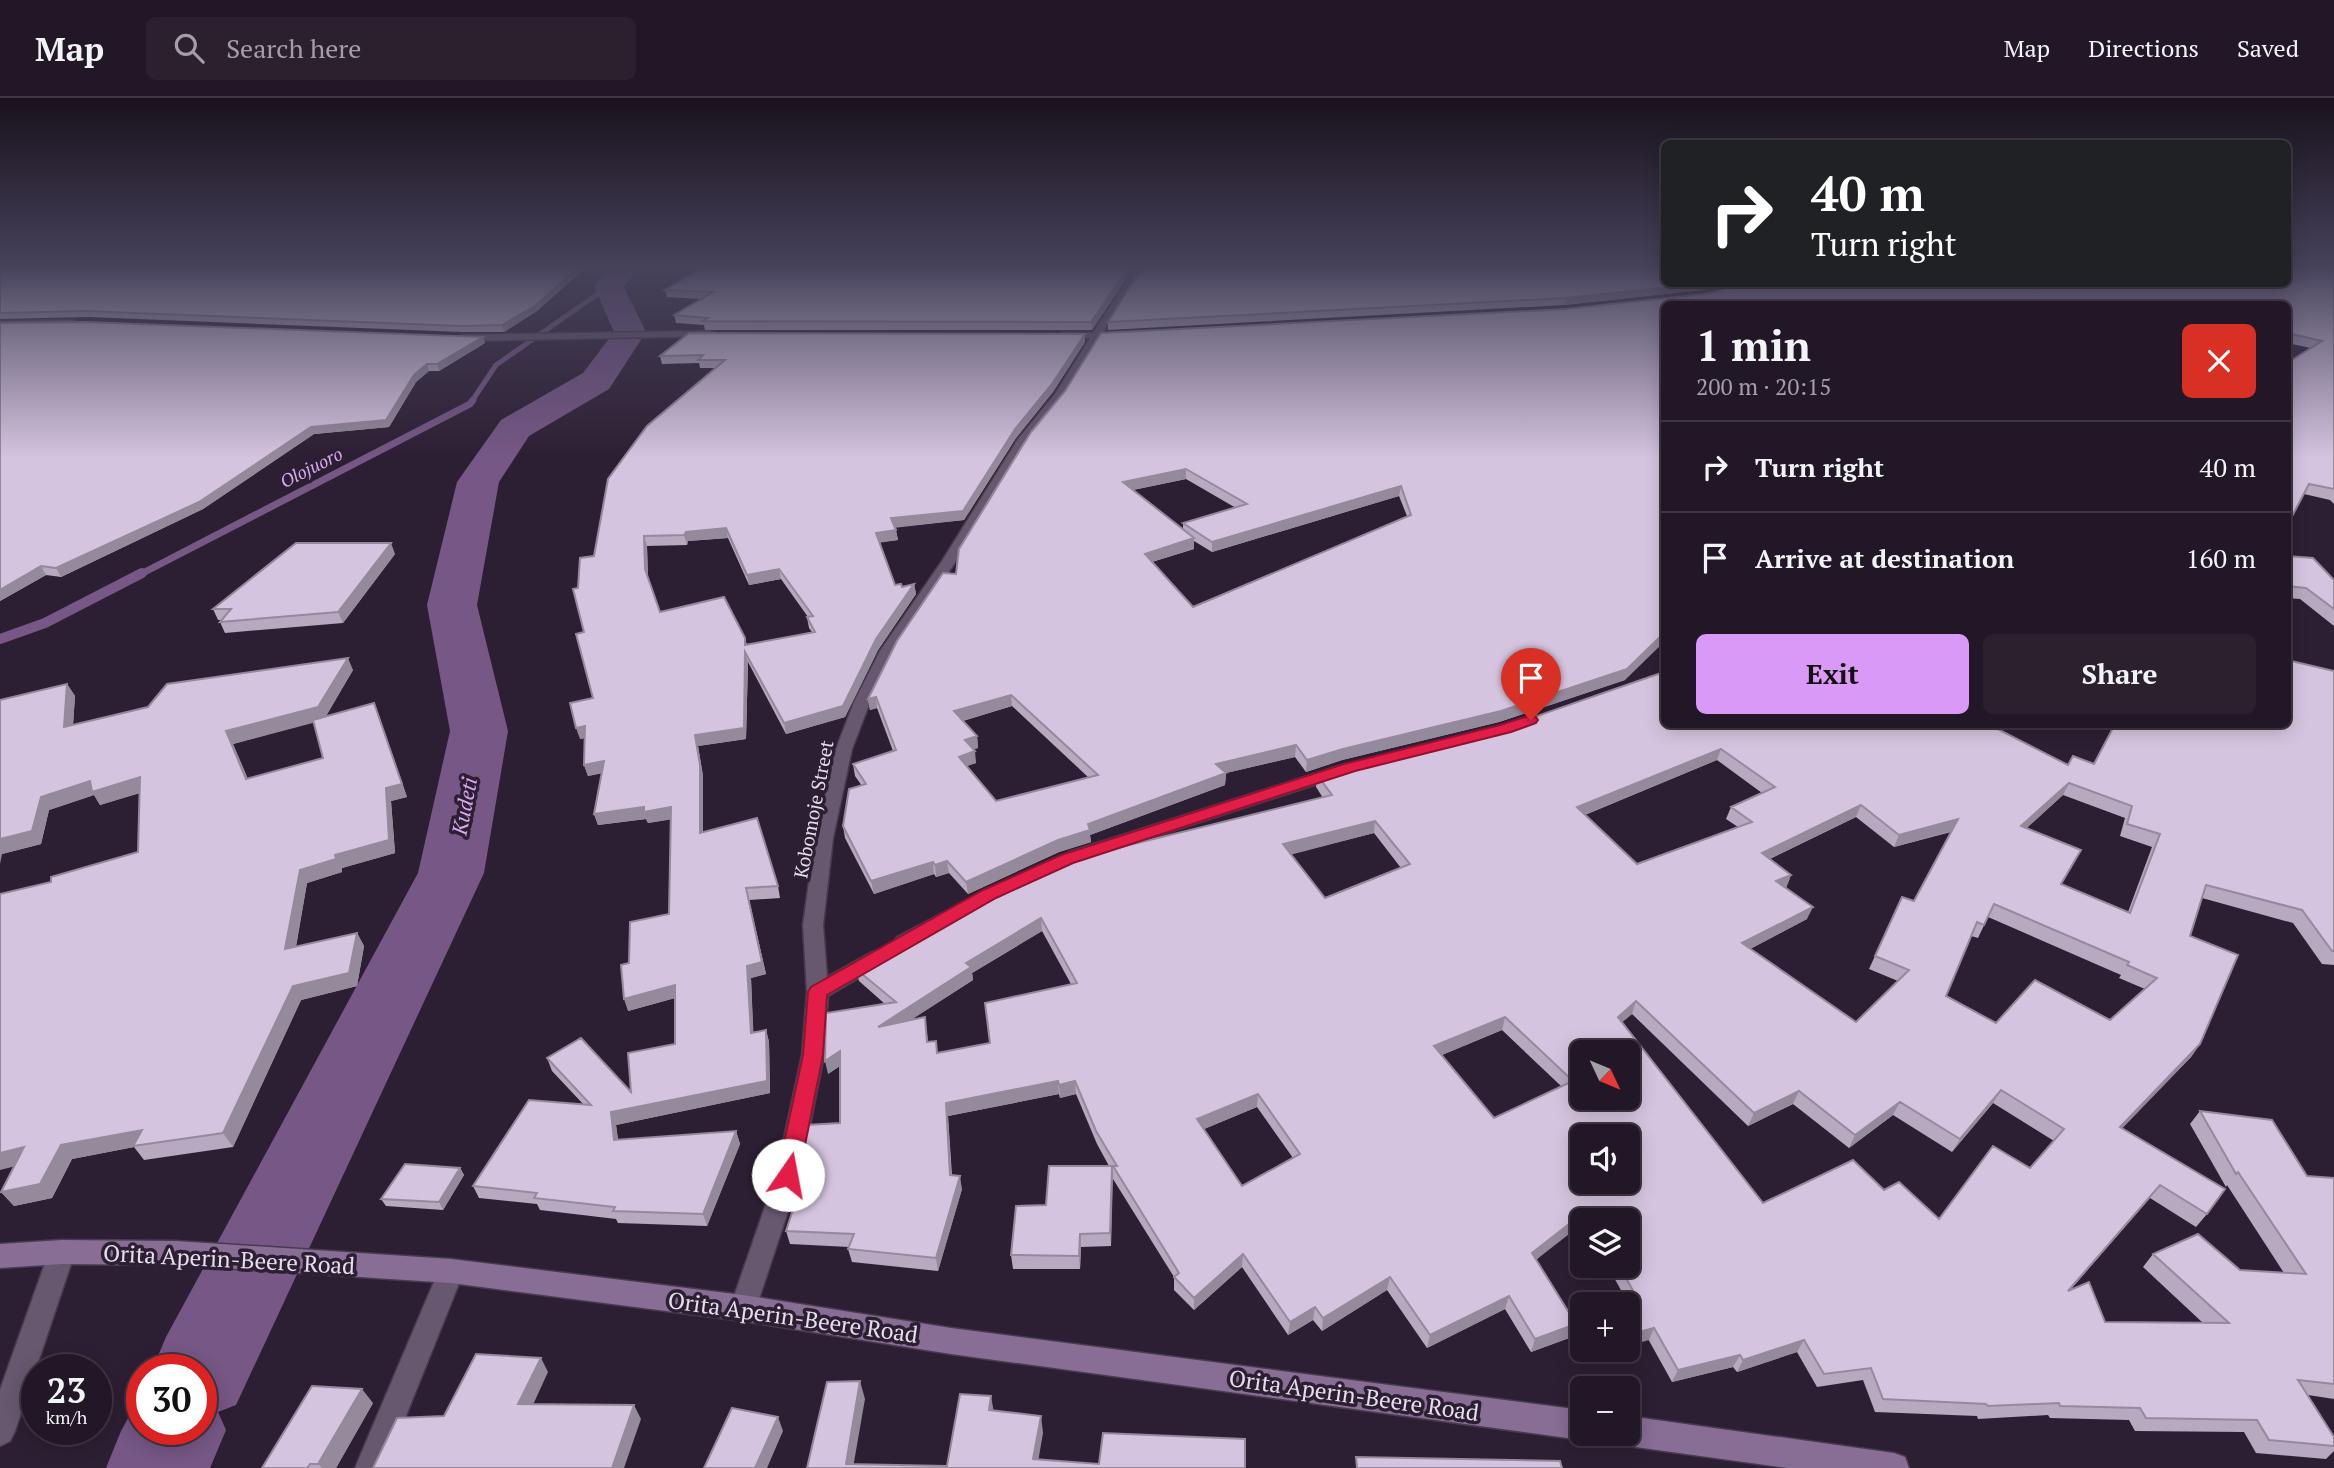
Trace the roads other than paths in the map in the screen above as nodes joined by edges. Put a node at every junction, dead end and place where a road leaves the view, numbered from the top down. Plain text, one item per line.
1 (1100, 331) edge
2 (716, 334) edge
3 (1139, 334) edge
4 (1057, 336) edge
5 (1097, 337) junction
6 (449, 338) edge
7 (1362, 764) edge
8 (1056, 864) edge
9 (1023, 879) edge
10 (818, 992) junction
11 (62, 1252) junction
12 (0, 1256) edge
13 (451, 1270) junction
14 (743, 1308) junction
15 (1570, 1423) edge
16 (0, 1431) edge
17 (1640, 1433) edge
18 (1756, 1457) edge
19 (370, 1468) edge
20 (1894, 1468) edge

1 - 5 street, Kobomoje Street
2 - 6 street
3 - 5 street
4 - 5 street
5 - 10 street, Kobomoje Street
7 - 8 street
9 - 10 street
10 - 14 street, Kobomoje Street
11 - 12 main road, Orita Aperin-Beere Road
11 - 13 main road, Orita Aperin-Beere Road
11 - 16 street
13 - 14 main road, Orita Aperin-Beere Road
13 - 19 street
14 - 15 main road, Orita Aperin-Beere Road
17 - 18 main road
18 - 20 main road

